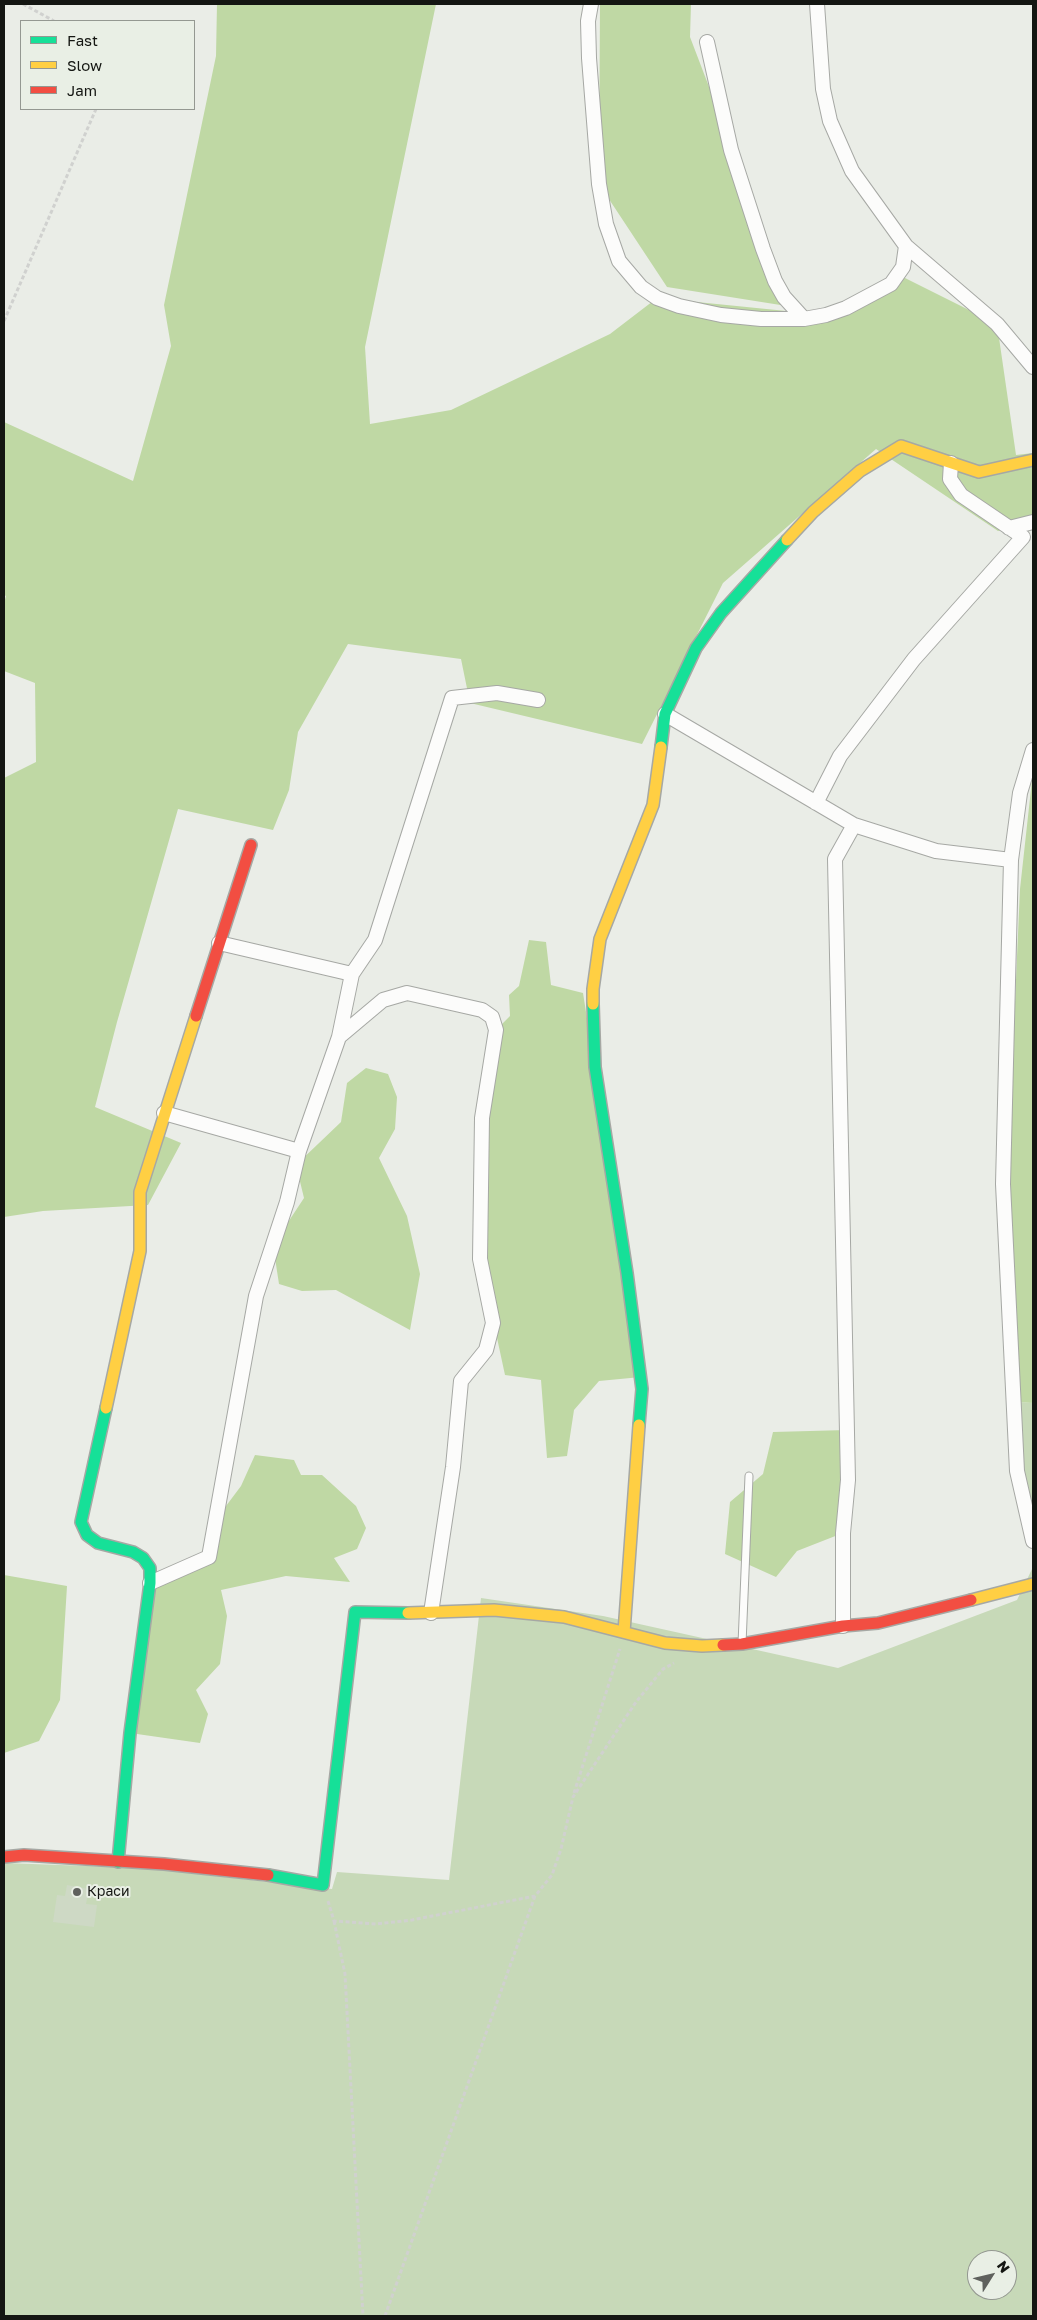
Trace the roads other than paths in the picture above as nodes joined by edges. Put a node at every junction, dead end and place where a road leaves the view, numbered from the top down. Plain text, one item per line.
1 (590, 4) edge
2 (817, 4) edge
3 (707, 42) dead end
4 (906, 246) junction
5 (804, 319) junction
6 (1033, 367) edge
7 (1033, 459) edge
8 (951, 463) junction
9 (1033, 522) edge
10 (1009, 528) junction
11 (538, 700) dead end
12 (665, 714) junction
13 (1033, 750) edge
14 (816, 803) junction
15 (854, 825) junction
16 (251, 845) dead end
17 (1011, 860) junction
18 (219, 943) junction
19 (352, 974) junction
20 (339, 1037) junction
21 (164, 1114) junction
22 (299, 1151) junction
23 (749, 1476) dead end
24 (1033, 1542) edge
25 (150, 1583) junction
26 (1033, 1584) edge
27 (431, 1613) junction
28 (843, 1626) junction
29 (624, 1632) junction
30 (742, 1644) junction
31 (4, 1857) edge
32 (118, 1862) junction

1 - 5 street
2 - 4 street
3 - 5 street
4 - 5 street
4 - 6 street
7 - 8 street
8 - 10 street
8 - 12 street
9 - 10 street
10 - 14 street
11 - 19 street
12 - 14 street
12 - 29 street
13 - 17 street
14 - 15 street
15 - 17 street
15 - 28 street
16 - 18 street
17 - 24 street
18 - 19 street
18 - 21 street
19 - 20 street
20 - 22 street
20 - 27 street
21 - 22 street
21 - 25 street
22 - 25 street
23 - 30 lane
25 - 32 street
26 - 28 street
27 - 29 street
27 - 32 street
28 - 30 street
29 - 30 street
31 - 32 street

